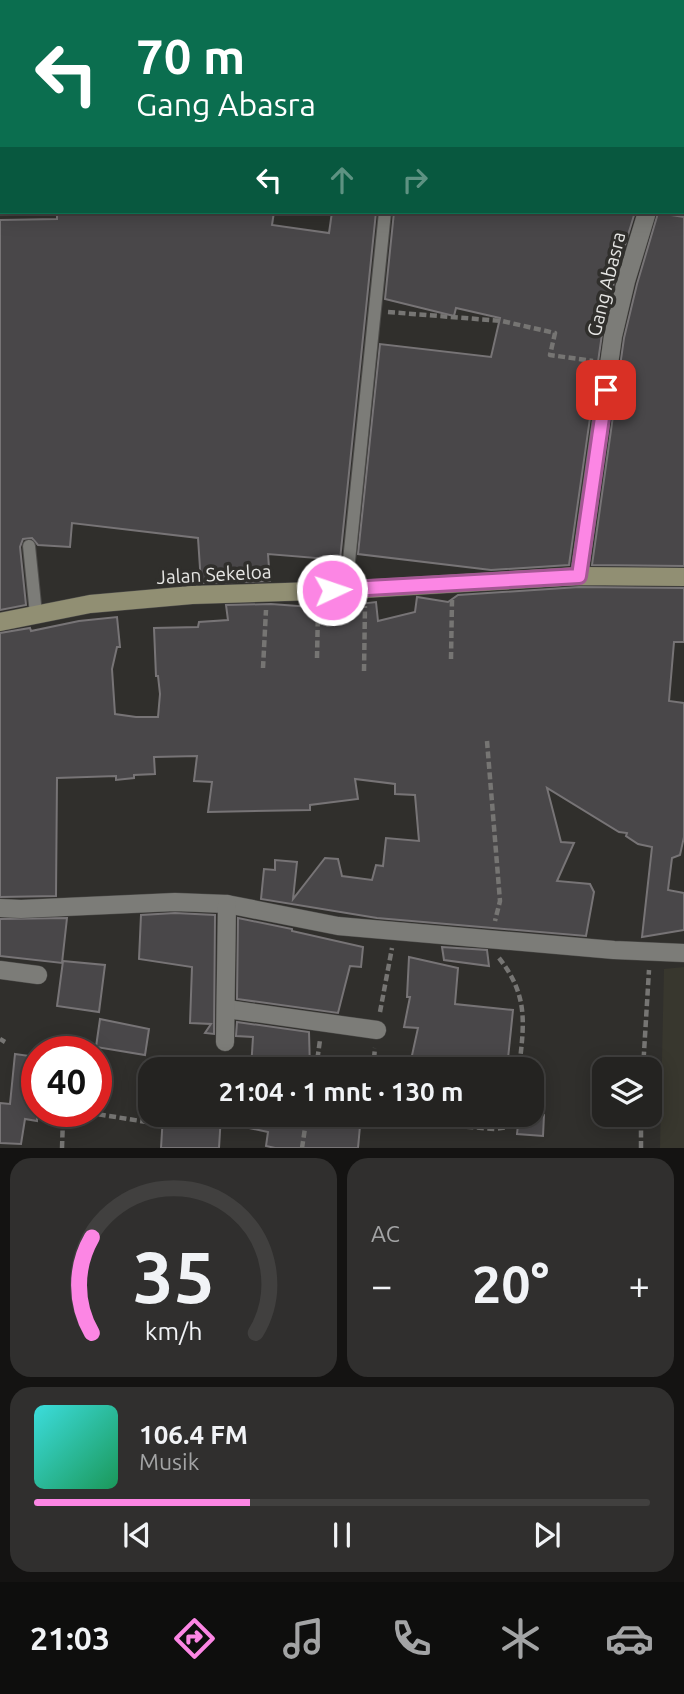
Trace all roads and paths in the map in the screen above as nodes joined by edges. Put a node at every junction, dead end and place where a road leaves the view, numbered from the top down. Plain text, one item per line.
1 (385, 214) edge
2 (646, 214) edge
3 (374, 310) junction
4 (610, 363) junction
5 (29, 546) dead end
6 (579, 576) junction
7 (684, 577) edge
8 (453, 582) junction
9 (365, 588) junction
10 (318, 590) junction
11 (346, 590) junction
12 (267, 592) junction
13 (36, 614) junction
14 (0, 622) edge
15 (317, 658) dead end
16 (451, 659) dead end
17 (263, 668) dead end
18 (364, 671) dead end
19 (487, 741) dead end
20 (227, 904) junction
21 (0, 908) edge
22 (395, 930) junction
23 (490, 938) junction
24 (650, 951) junction
25 (684, 953) edge
26 (0, 971) edge
27 (37, 975) dead end
28 (227, 1009) junction
29 (322, 1022) junction
30 (377, 1030) junction
31 (225, 1042) joint
32 (223, 1057) edge
33 (318, 1057) edge
34 (374, 1057) edge
35 (520, 1057) edge
36 (644, 1057) edge
37 (112, 1116) edge
38 (138, 1121) edge
39 (63, 1127) edge
40 (305, 1127) edge
41 (469, 1127) edge
42 (504, 1127) edge
43 (641, 1127) edge
44 (62, 1148) edge
45 (302, 1148) edge
46 (641, 1148) edge

1 - 3 lane
2 - 4 street, Gang Abasra
3 - 4 path
3 - 11 lane
4 - 6 street, Gang Abasra
5 - 13 lane
6 - 7 street, Jalan Sekeloa
6 - 8 street, Jalan Sekeloa
8 - 9 street, Jalan Sekeloa
8 - 16 path
9 - 11 street, Jalan Sekeloa
9 - 18 path
10 - 11 street, Jalan Sekeloa
10 - 12 street, Jalan Sekeloa
10 - 15 path
12 - 13 street, Jalan Sekeloa
12 - 17 path
13 - 14 street, Jalan Sekeloa
19 - 23 path
20 - 21 street
20 - 22 street
20 - 28 street
22 - 23 street
22 - 30 path
23 - 24 street
23 - 35 path
24 - 25 street
24 - 36 path
26 - 27 street
28 - 29 street
28 - 31 street
29 - 30 street
29 - 33 path
30 - 34 path
31 - 32 path
37 - 38 path
39 - 44 path
40 - 45 path
41 - 42 path
43 - 46 path

